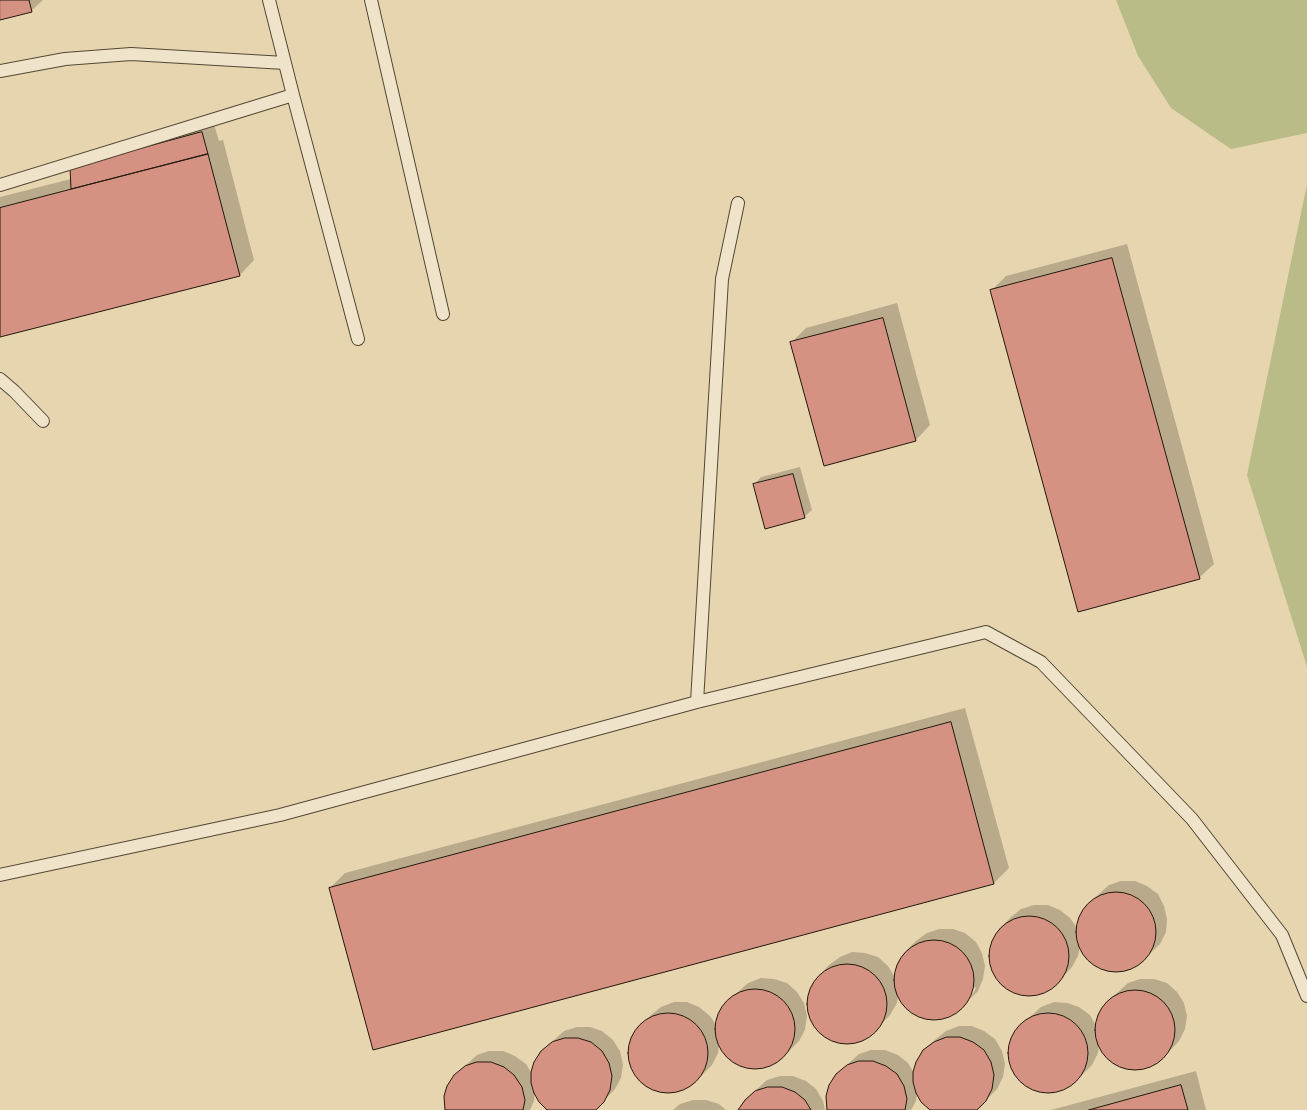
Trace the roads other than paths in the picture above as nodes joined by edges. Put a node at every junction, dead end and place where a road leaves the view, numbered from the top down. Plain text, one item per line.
1 (269, 0) edge
2 (371, 0) edge
3 (285, 63) junction
4 (0, 71) edge
5 (293, 95) junction
6 (0, 185) edge
7 (738, 203) dead end
8 (443, 314) dead end
9 (358, 339) dead end
10 (0, 379) edge
11 (43, 421) dead end
12 (697, 702) junction
13 (0, 875) edge
14 (1307, 996) edge

1 - 3 lane
2 - 8 lane
3 - 4 lane
3 - 5 lane
5 - 6 lane
5 - 9 lane
7 - 12 lane
10 - 11 lane
12 - 13 lane
12 - 14 lane

